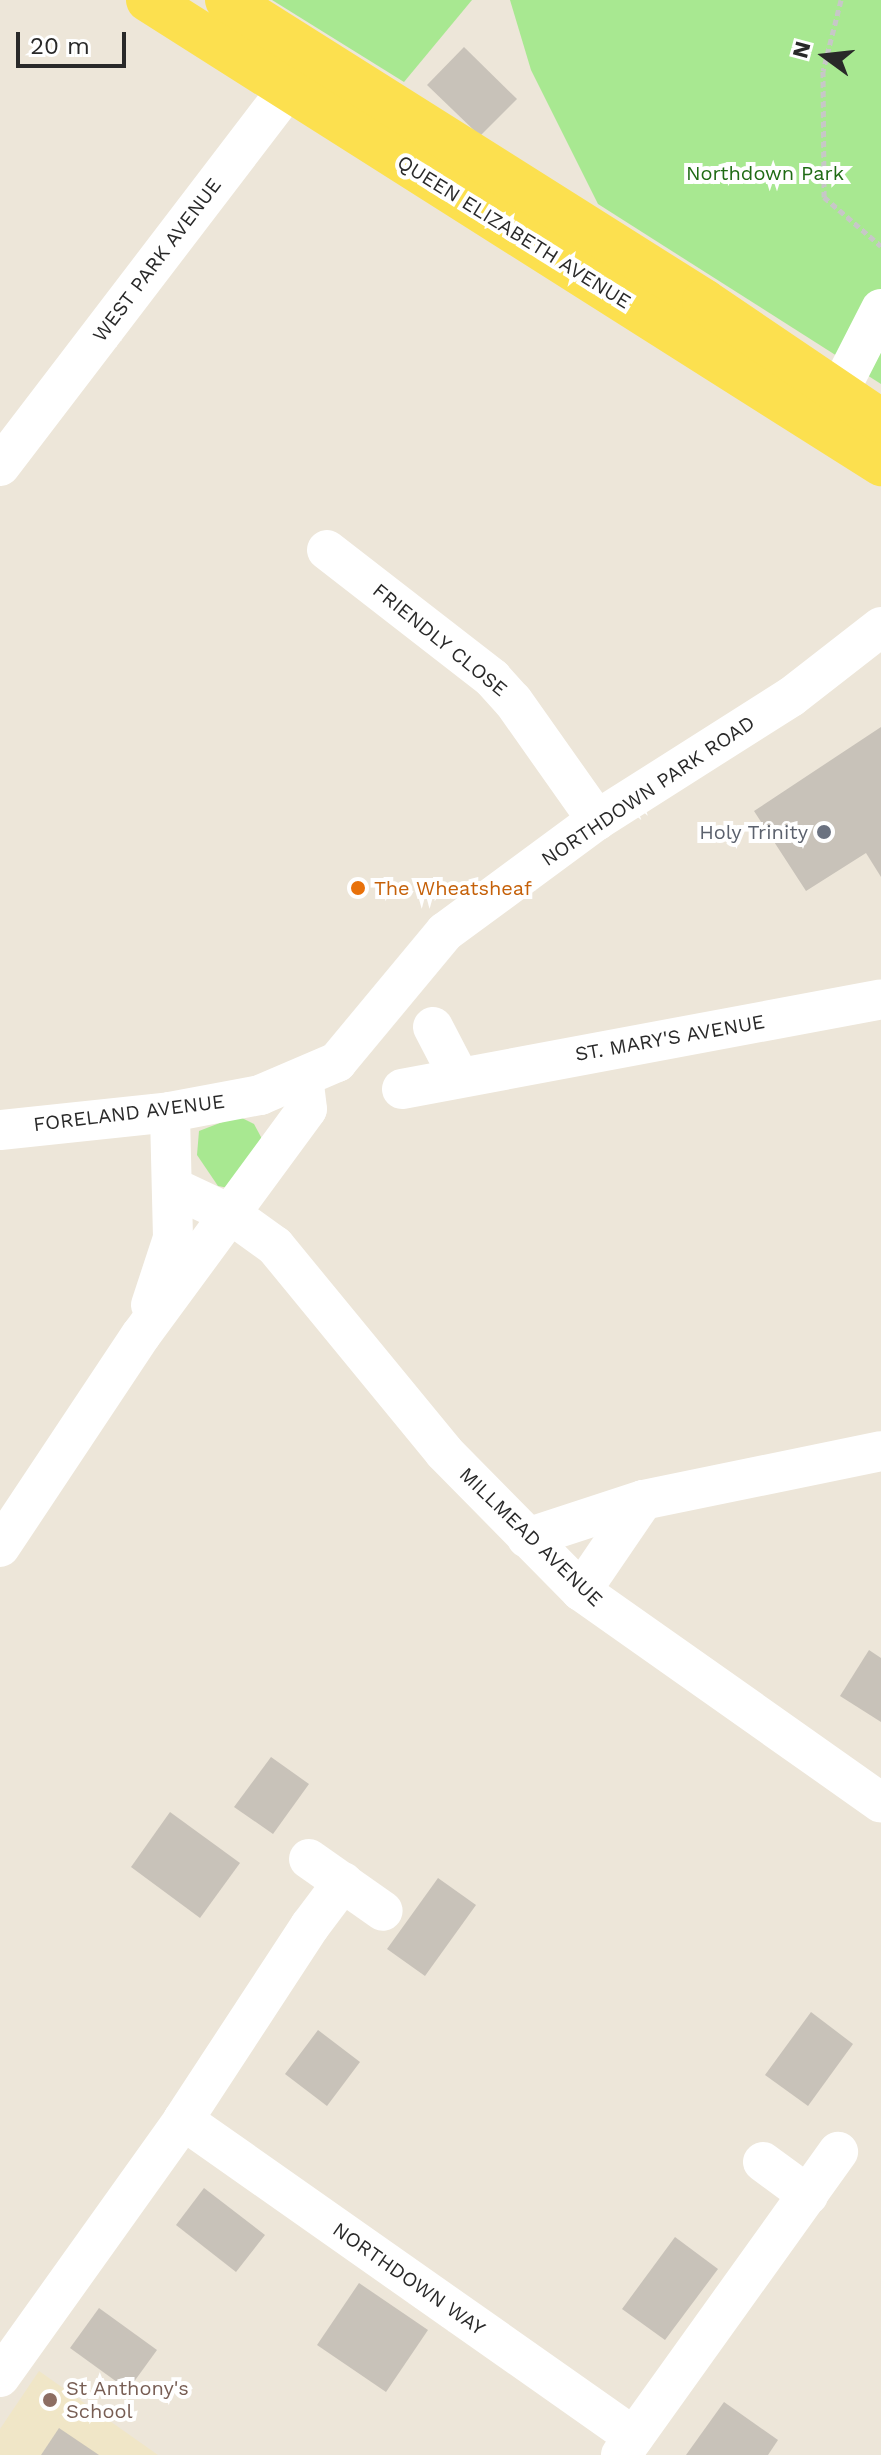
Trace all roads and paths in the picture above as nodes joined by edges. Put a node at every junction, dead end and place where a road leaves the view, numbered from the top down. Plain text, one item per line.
1 (148, 0) edge
2 (227, 0) edge
3 (841, 0) edge
4 (301, 71) junction
5 (881, 246) edge
6 (704, 301) junction
7 (881, 309) edge
8 (680, 337) junction
9 (839, 391) junction
10 (881, 421) edge
11 (881, 464) edge
12 (0, 466) edge
13 (327, 550) dead end
14 (881, 627) edge
15 (597, 820) junction
16 (881, 999) edge
17 (433, 1027) dead end
18 (459, 1077) junction
19 (303, 1078) junction
20 (402, 1089) dead end
21 (170, 1112) junction
22 (0, 1130) edge
23 (174, 1188) junction
24 (232, 1215) junction
25 (141, 1335) junction
26 (881, 1451) edge
27 (643, 1500) junction
28 (527, 1538) junction
29 (0, 1547) edge
30 (581, 1591) junction
31 (881, 1803) edge
32 (309, 1859) dead end
33 (343, 1882) junction
34 (383, 1911) dead end
35 (183, 2120) junction
36 (838, 2152) dead end
37 (763, 2162) dead end
38 (808, 2195) junction
39 (0, 2377) edge
40 (628, 2446) edge

1 - 4 main road, QUEEN ELIZABETH AVENUE
2 - 4 main road, QUEEN ELIZABETH AVENUE
3 - 5 path
4 - 6 main road, QUEEN ELIZABETH AVENUE
4 - 8 main road, QUEEN ELIZABETH AVENUE
4 - 12 street, WEST PARK AVENUE
6 - 8 street
6 - 9 main road, QUEEN ELIZABETH AVENUE
7 - 9 street
8 - 11 main road, QUEEN ELIZABETH AVENUE
9 - 10 main road, QUEEN ELIZABETH AVENUE
13 - 15 street, FRIENDLY CLOSE
14 - 15 street, NORTHDOWN PARK ROAD
15 - 19 street, NORTHDOWN PARK ROAD
16 - 18 street, ST. MARY'S AVENUE
17 - 18 street
18 - 20 street, ST. MARY'S AVENUE
19 - 21 street, FORELAND AVENUE
19 - 24 street
21 - 22 street, FORELAND AVENUE
21 - 23 street
23 - 24 street, MILLMEAD AVENUE
23 - 25 street
24 - 25 street
24 - 28 street, MILLMEAD AVENUE
25 - 29 street
26 - 27 street
27 - 28 street
27 - 30 street
28 - 30 street, MILLMEAD AVENUE
30 - 31 street, MILLMEAD AVENUE
32 - 33 street
33 - 34 street
33 - 35 street
35 - 39 street
35 - 40 street, NORTHDOWN WAY
36 - 38 street, NORTHDOWN WAY
37 - 38 street
38 - 40 street, NORTHDOWN WAY

